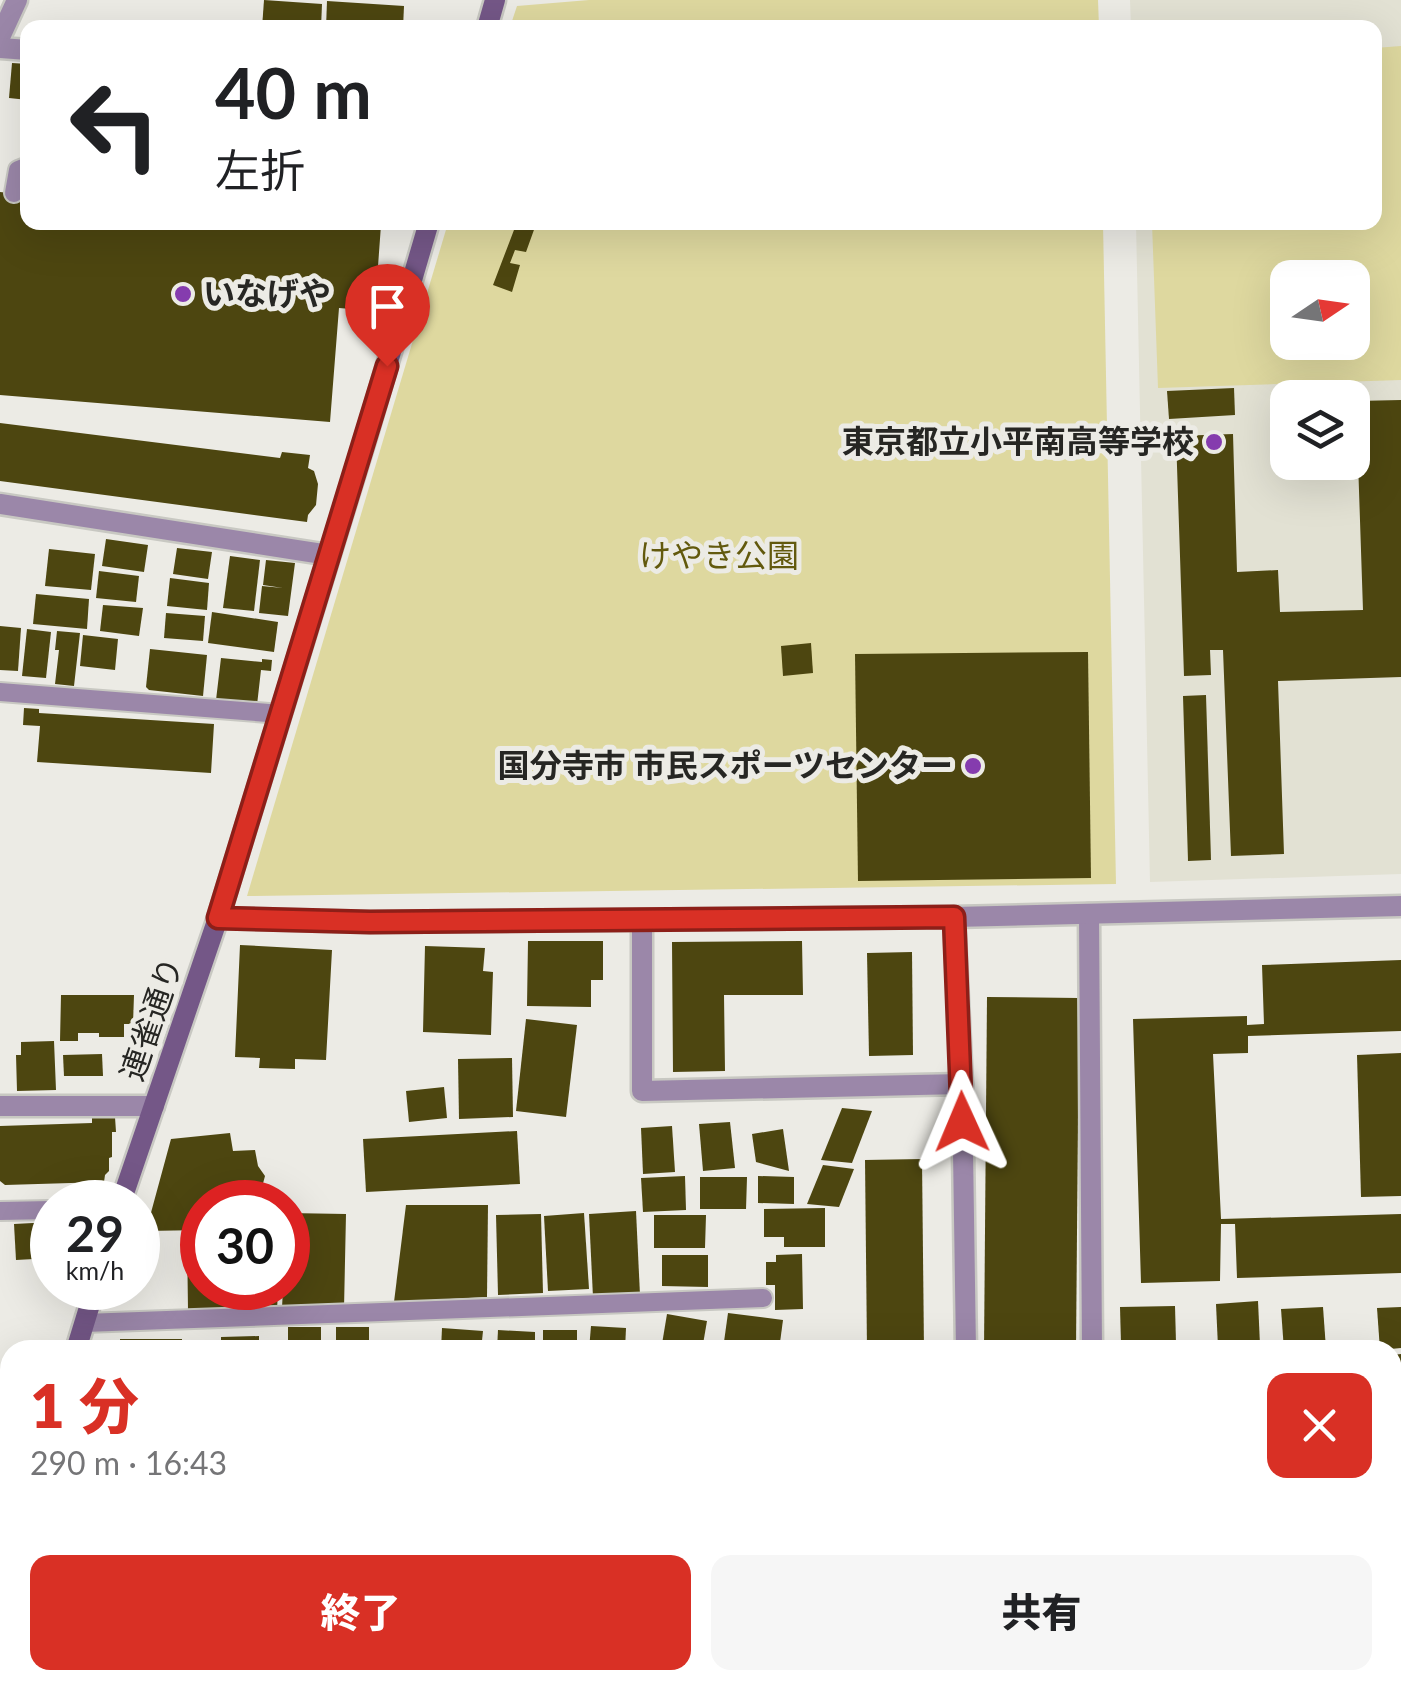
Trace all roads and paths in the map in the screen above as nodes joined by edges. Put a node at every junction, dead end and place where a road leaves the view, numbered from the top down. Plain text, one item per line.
1 (17, 0) edge
2 (0, 37) edge
3 (20, 169) edge
4 (14, 194) dead end
5 (426, 230) edge
6 (0, 504) edge
7 (329, 555) junction
8 (0, 692) edge
9 (281, 714) junction
10 (1401, 906) edge
11 (1089, 914) junction
12 (954, 917) junction
13 (218, 918) junction
14 (642, 920) junction
15 (962, 1084) junction
16 (0, 1106) edge
17 (154, 1106) junction
18 (129, 1180) edge
19 (0, 1210) edge
20 (30, 1210) edge
21 (762, 1298) dead end
22 (88, 1310) edge
23 (84, 1324) junction
24 (79, 1340) edge
25 (966, 1340) edge
26 (1092, 1340) edge

1 - 2 street
3 - 4 lane
5 - 7 main road, 連雀通り
6 - 7 street
7 - 9 main road, 連雀通り
8 - 9 lane
9 - 13 main road, 連雀通り
10 - 11 street
11 - 12 street
11 - 26 street
12 - 14 street
12 - 15 street
13 - 14 street
13 - 17 main road, 連雀通り
14 - 15 street
15 - 25 street
16 - 17 street
17 - 18 main road, 連雀通り
19 - 20 lane
21 - 23 lane
22 - 23 main road
23 - 24 main road

